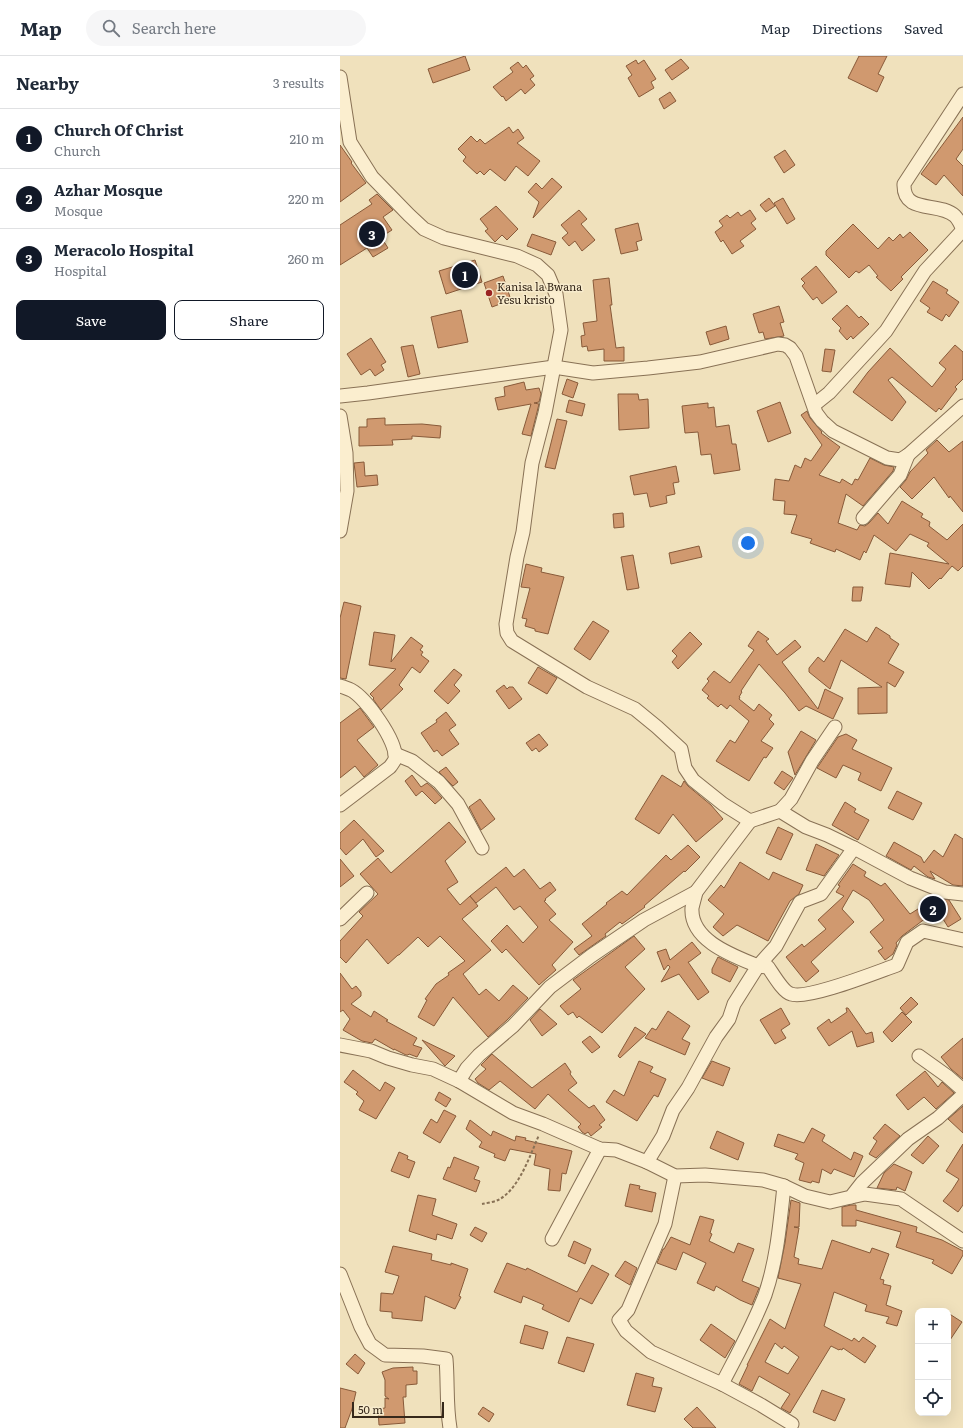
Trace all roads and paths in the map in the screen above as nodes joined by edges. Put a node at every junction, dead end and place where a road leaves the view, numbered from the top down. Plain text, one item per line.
1 (340, 77) edge
2 (963, 94) edge
3 (343, 116) edge
4 (959, 211) edge
5 (963, 230) edge
6 (554, 367) junction
7 (340, 396) edge
8 (814, 405) junction
9 (963, 406) edge
10 (340, 416) edge
11 (908, 455) junction
12 (863, 518) dead end
13 (340, 531) edge
14 (340, 686) edge
15 (834, 727) dead end
16 (395, 754) junction
17 (340, 805) edge
18 (780, 810) junction
19 (750, 821) junction
20 (482, 848) dead end
21 (854, 848) junction
22 (696, 892) junction
23 (367, 893) dead end
24 (963, 894) edge
25 (340, 919) edge
26 (963, 940) edge
27 (758, 966) junction
28 (340, 1045) edge
29 (919, 1056) dead end
30 (459, 1081) junction
31 (963, 1090) edge
32 (963, 1095) edge
33 (543, 1124) junction
34 (600, 1149) junction
35 (647, 1162) junction
36 (675, 1176) junction
37 (784, 1186) junction
38 (851, 1197) junction
39 (482, 1204) dead end
40 (552, 1239) dead end
41 (963, 1241) edge
42 (340, 1274) edge
43 (722, 1384) junction
44 (792, 1424) dead end
45 (450, 1428) edge

1 - 3 street
2 - 4 street
3 - 6 street
4 - 5 street
5 - 8 street
6 - 7 street
6 - 8 street
6 - 19 street
8 - 11 street
9 - 11 street
10 - 13 street
11 - 12 street
14 - 16 street
15 - 18 street
16 - 17 street
16 - 20 street
18 - 19 street
18 - 21 street
19 - 22 street
21 - 24 street
21 - 27 street
22 - 27 street
22 - 30 street
23 - 25 street
26 - 27 street
27 - 35 street
28 - 30 street
29 - 31 street
30 - 33 street
32 - 38 street
33 - 34 street
33 - 39 path
34 - 35 street
34 - 40 street
35 - 36 street
36 - 37 street
36 - 43 street
37 - 38 street
37 - 43 street
38 - 41 street
42 - 45 street
43 - 44 street

